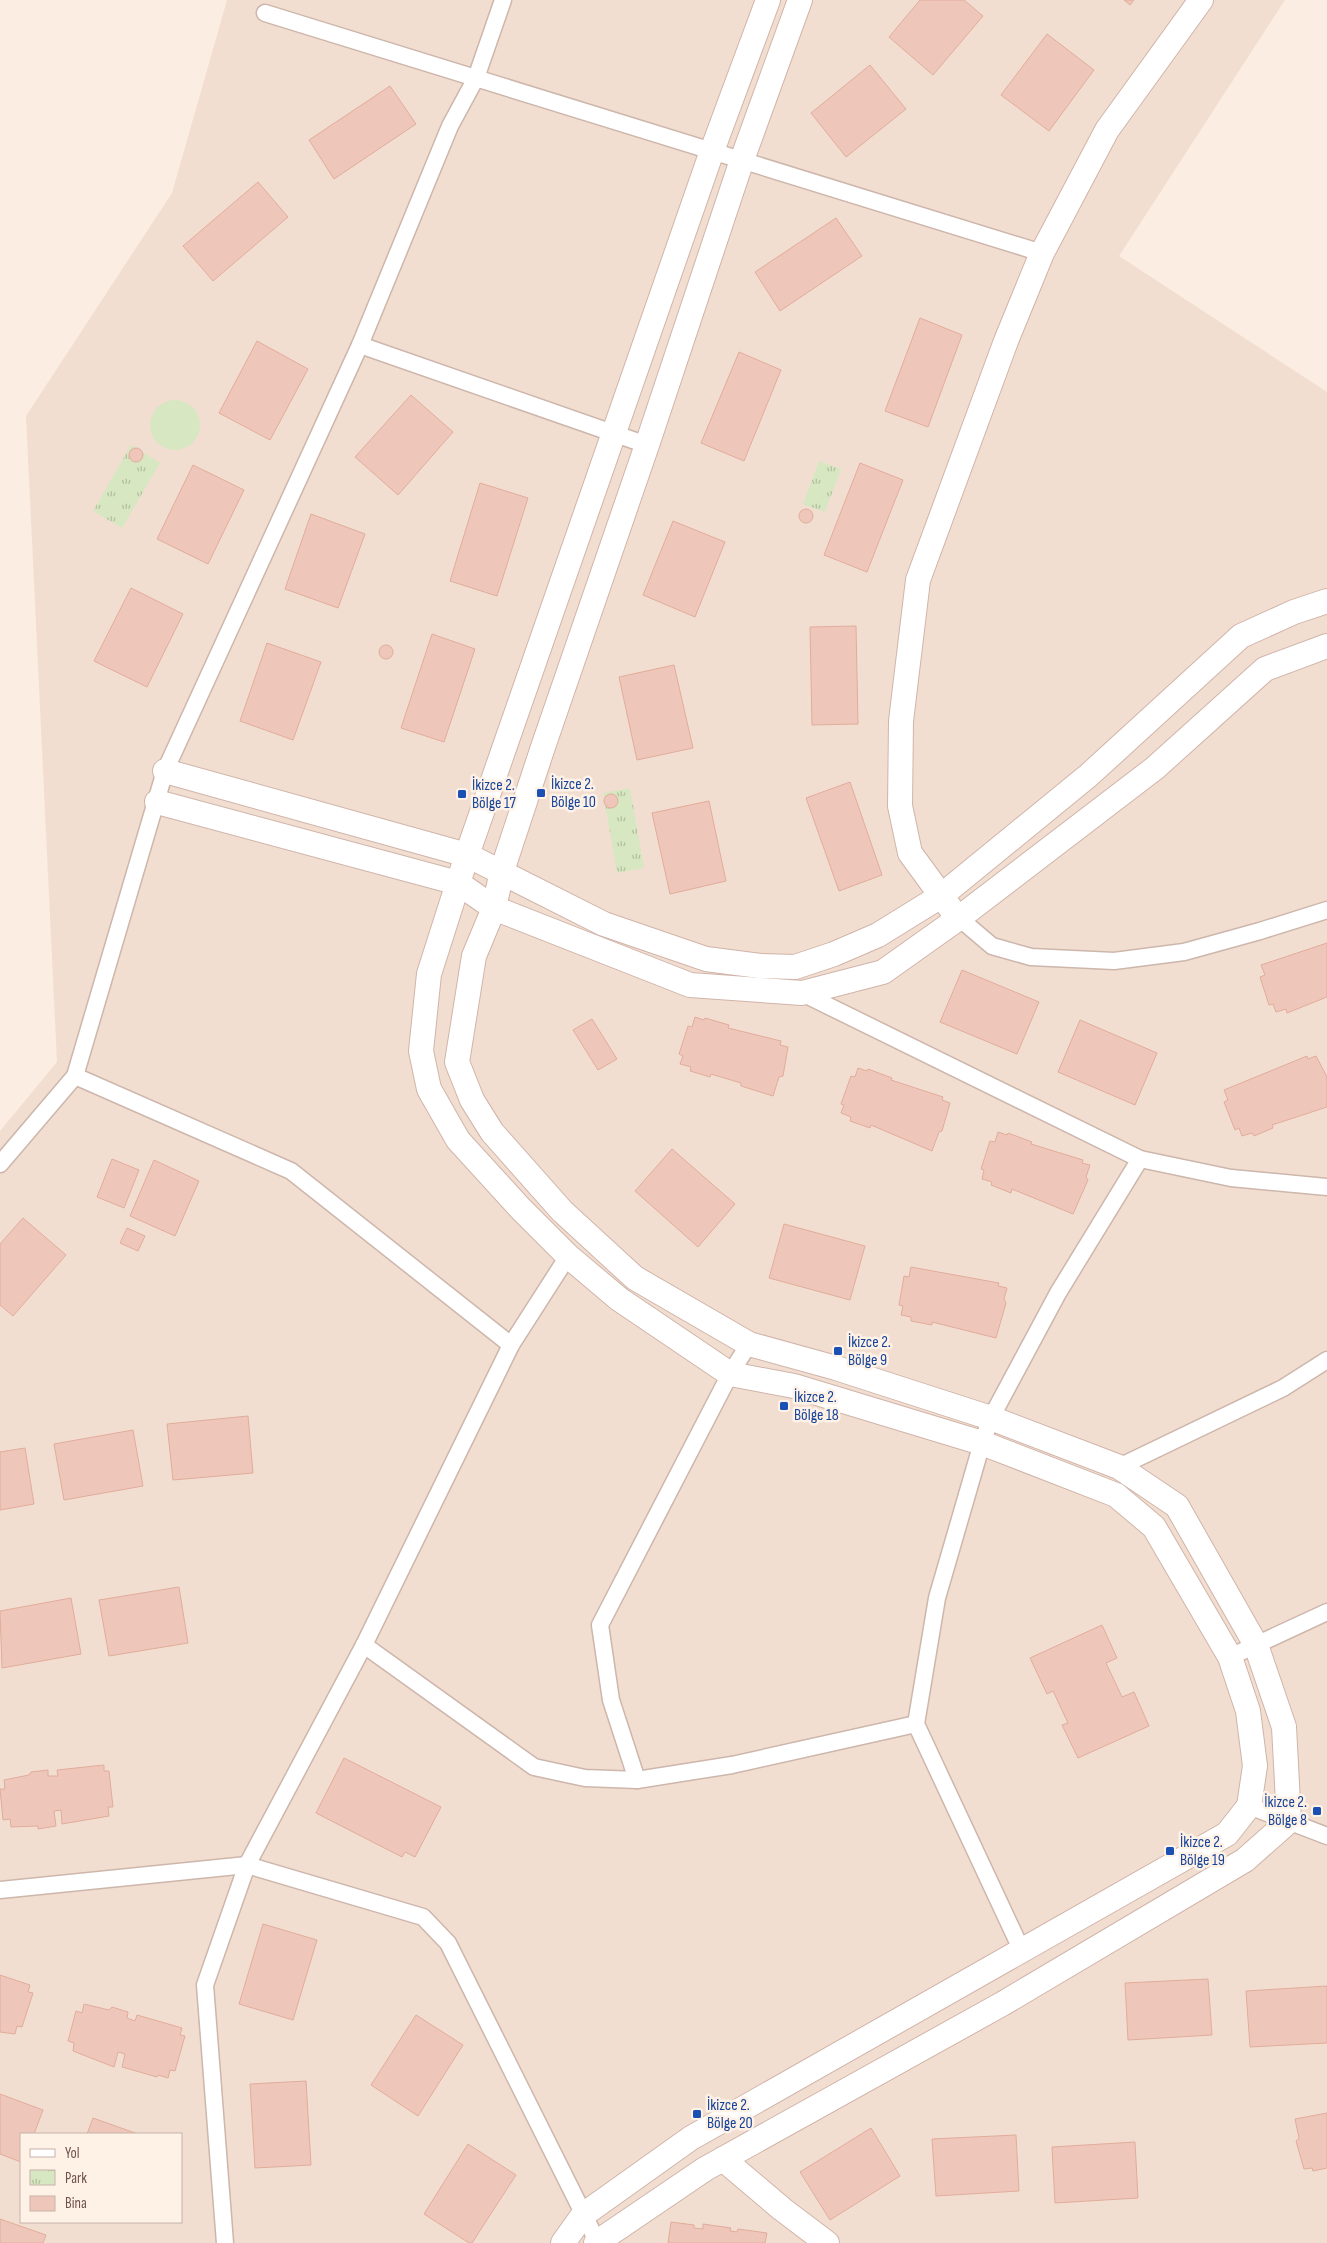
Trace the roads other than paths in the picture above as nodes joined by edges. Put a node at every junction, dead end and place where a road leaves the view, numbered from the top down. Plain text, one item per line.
1 (503, 0) edge
2 (768, 0) edge
3 (800, 0) edge
4 (1201, 0) edge
5 (265, 13) dead end
6 (476, 78) junction
7 (712, 151) junction
8 (742, 160) junction
9 (1042, 253) junction
10 (360, 346) junction
11 (614, 434) junction
12 (647, 445) junction
13 (1327, 601) edge
14 (1327, 646) edge
15 (165, 771) junction
16 (157, 802) junction
17 (467, 855) junction
18 (502, 871) junction
19 (458, 883) junction
20 (941, 896) junction
21 (494, 908) junction
22 (1327, 910) edge
23 (959, 918) junction
24 (802, 993) junction
25 (75, 1076) junction
26 (1140, 1159) junction
27 (0, 1164) edge
28 (1327, 1187) edge
29 (568, 1256) junction
30 (749, 1344) junction
31 (511, 1345) junction
32 (1327, 1360) edge
33 (730, 1374) junction
34 (991, 1418) junction
35 (982, 1443) junction
36 (1119, 1467) junction
37 (1327, 1612) edge
38 (1256, 1645) junction
39 (364, 1646) junction
40 (1230, 1657) junction
41 (916, 1724) junction
42 (637, 1780) junction
43 (1249, 1806) junction
44 (1289, 1821) junction
45 (1327, 1836) edge
46 (247, 1865) junction
47 (0, 1890) edge
48 (1022, 1951) junction
49 (723, 2159) junction
50 (583, 2215) junction
51 (597, 2242) edge
52 (226, 2243) edge
53 (562, 2243) edge
54 (827, 2243) edge

1 - 6 street
2 - 7 main road
3 - 8 main road
4 - 9 main road
5 - 6 street
6 - 7 street
6 - 10 street
7 - 8 street
7 - 11 main road
8 - 9 street
8 - 12 main road
9 - 20 main road
10 - 11 street
10 - 15 street
11 - 12 street
11 - 17 main road
12 - 18 main road
13 - 20 main road
14 - 23 main road
15 - 16 street
15 - 17 main road
16 - 19 main road
16 - 25 street
17 - 18 main road
17 - 19 main road
18 - 20 main road
18 - 21 main road
19 - 21 main road
19 - 29 main road
20 - 23 main road
21 - 24 main road
21 - 30 main road
22 - 23 street
23 - 24 main road
24 - 26 street
25 - 27 street
25 - 31 street
26 - 28 street
26 - 34 street
29 - 31 street
29 - 33 main road
30 - 33 street
30 - 34 main road
31 - 39 street
32 - 36 street
33 - 35 main road
33 - 42 street
34 - 35 street
34 - 36 main road
35 - 40 main road
35 - 41 street
36 - 38 main road
37 - 38 street
38 - 40 street
38 - 44 main road
39 - 42 street
39 - 46 street
40 - 43 main road
41 - 42 street
41 - 48 street
43 - 44 street
43 - 48 main road
44 - 45 street
44 - 49 main road
46 - 47 street
46 - 50 street
46 - 52 street
48 - 50 main road
49 - 51 main road
49 - 54 main road
50 - 51 street
50 - 53 main road

